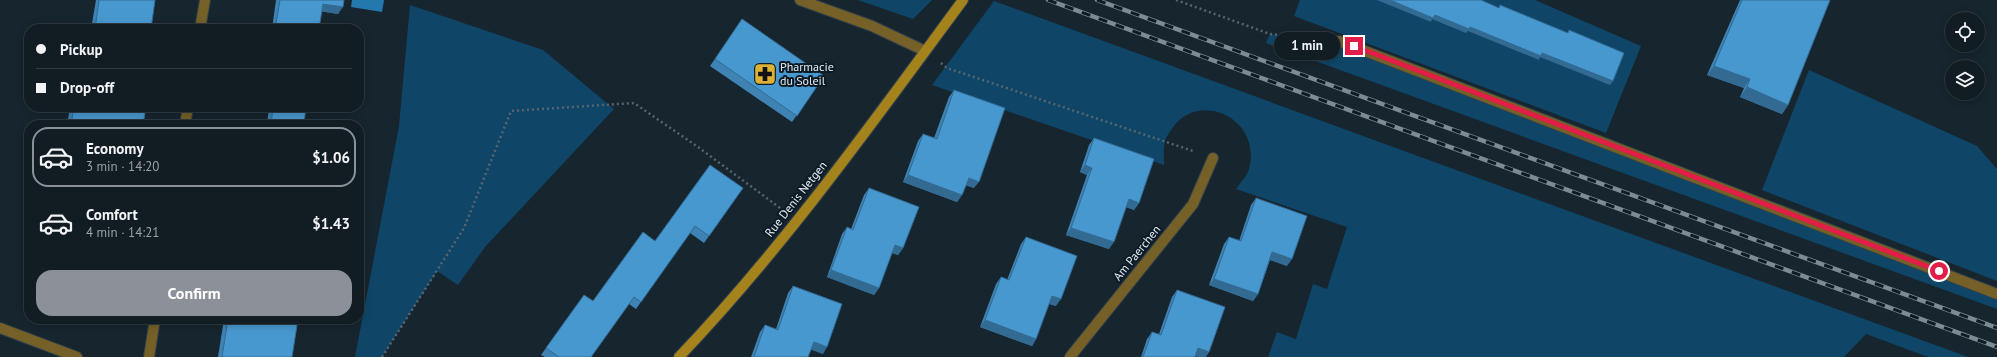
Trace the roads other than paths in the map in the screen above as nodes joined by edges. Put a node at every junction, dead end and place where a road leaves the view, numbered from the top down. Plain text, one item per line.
1 (205, 0) edge
2 (800, 0) edge
3 (963, 0) edge
4 (201, 24) edge
5 (1339, 41) road end
6 (925, 51) junction
7 (1213, 158) road end
8 (1997, 294) edge
9 (154, 324) edge
10 (0, 328) edge
11 (77, 357) edge
12 (149, 357) edge
13 (679, 357) edge
14 (1070, 357) edge

1 - 4 street
2 - 6 street
3 - 6 main road, Rue Denis Netgen
5 - 8 street
6 - 13 main road, Rue Denis Netgen
7 - 14 street, Am Paerchen
9 - 12 street
10 - 11 street

